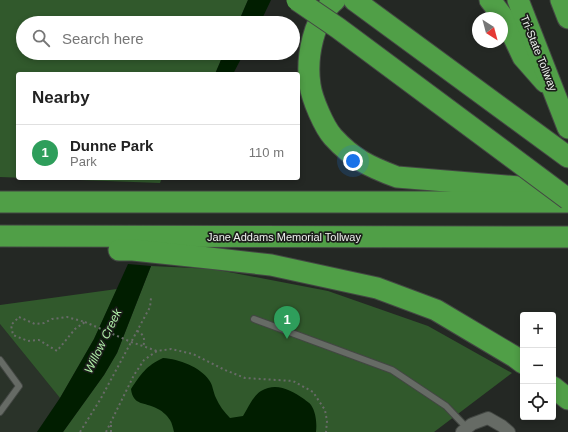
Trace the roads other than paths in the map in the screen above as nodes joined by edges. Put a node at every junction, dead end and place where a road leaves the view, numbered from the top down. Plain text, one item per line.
1 (297, 0) edge
2 (335, 0) edge
3 (354, 0) edge
4 (490, 0) edge
5 (518, 0) edge
6 (561, 0) edge
7 (568, 18) edge
8 (556, 95) junction
9 (568, 128) edge
10 (568, 158) edge
11 (0, 191) edge
12 (568, 191) edge
13 (43, 201) junction
14 (568, 201) edge
15 (0, 202) edge
16 (0, 236) edge
17 (568, 237) edge
18 (0, 249) edge
19 (254, 319) dead end
20 (0, 360) edge
21 (520, 360) edge
22 (556, 389) edge
23 (568, 399) edge
24 (0, 412) edge
25 (464, 430) edge
26 (509, 432) edge

1 - 14 highway, bridge
2 - 12 highway
3 - 10 highway
4 - 8 highway
5 - 8 highway, Tri-State Tollway
6 - 7 highway
8 - 9 highway, Tri-State Tollway
11 - 13 highway
13 - 14 highway
13 - 15 highway
16 - 17 highway, Jane Addams Memorial Tollway
18 - 21 highway
19 - 25 lane
20 - 24 lane
22 - 23 highway
25 - 26 street

